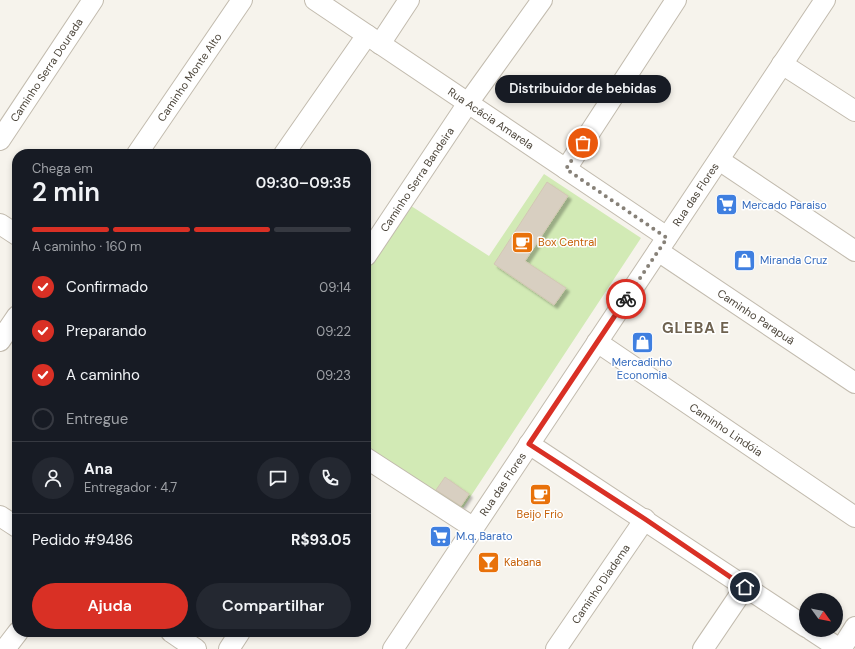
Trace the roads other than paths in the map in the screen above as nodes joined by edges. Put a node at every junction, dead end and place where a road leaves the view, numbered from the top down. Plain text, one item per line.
1 (93, 0) edge
2 (242, 0) edge
3 (315, 0) edge
4 (409, 0) edge
5 (542, 0) edge
6 (676, 0) edge
7 (825, 0) edge
8 (373, 39) junction
9 (782, 64) junction
10 (468, 103) junction
11 (855, 111) edge
12 (0, 140) edge
13 (140, 149) edge
14 (288, 149) edge
15 (719, 160) junction
16 (566, 169) junction
17 (0, 224) edge
18 (12, 232) edge
19 (662, 244) junction
20 (371, 248) edge
21 (855, 251) edge
22 (12, 323) edge
23 (0, 341) edge
24 (597, 342) junction
25 (855, 383) edge
26 (529, 444) junction
27 (371, 461) edge
28 (0, 516) edge
29 (855, 517) edge
30 (645, 519) junction
31 (12, 524) edge
32 (474, 528) junction
33 (745, 587) junction
34 (799, 622) edge
35 (855, 627) edge
36 (14, 637) edge
37 (178, 637) edge
38 (237, 637) edge
39 (822, 637) edge
40 (5, 649) edge
41 (196, 649) edge
42 (229, 649) edge
43 (393, 649) edge
44 (556, 649) edge
45 (703, 649) edge
46 (840, 649) edge

1 - 12 street, Caminho Serra Dourada
2 - 13 street, Caminho Monte Alto
3 - 8 street, Rua Acácia Amarela
4 - 8 street
5 - 10 street, Caminho Serra Bandeira
6 - 16 street
7 - 9 street, Rua das Flores
8 - 10 street, Rua Acácia Amarela
8 - 14 street
9 - 11 street
9 - 15 street, Rua das Flores
10 - 16 street, Rua Acácia Amarela
10 - 20 street, Caminho Serra Bandeira
15 - 19 street, Rua das Flores
15 - 21 street
16 - 19 street, Rua Acácia Amarela
17 - 18 street
19 - 24 street, Rua das Flores
19 - 25 street, Caminho Parapuã
22 - 23 street
24 - 26 street, Rua das Flores
24 - 29 street, Caminho Lindóia
26 - 30 street
26 - 32 street, Rua das Flores
27 - 32 street
28 - 31 street
30 - 33 street
30 - 44 street, Caminho Diadema
32 - 43 street, Rua das Flores
33 - 34 street
33 - 45 street
35 - 46 street
36 - 40 street
37 - 41 street
38 - 42 street
39 - 46 street

